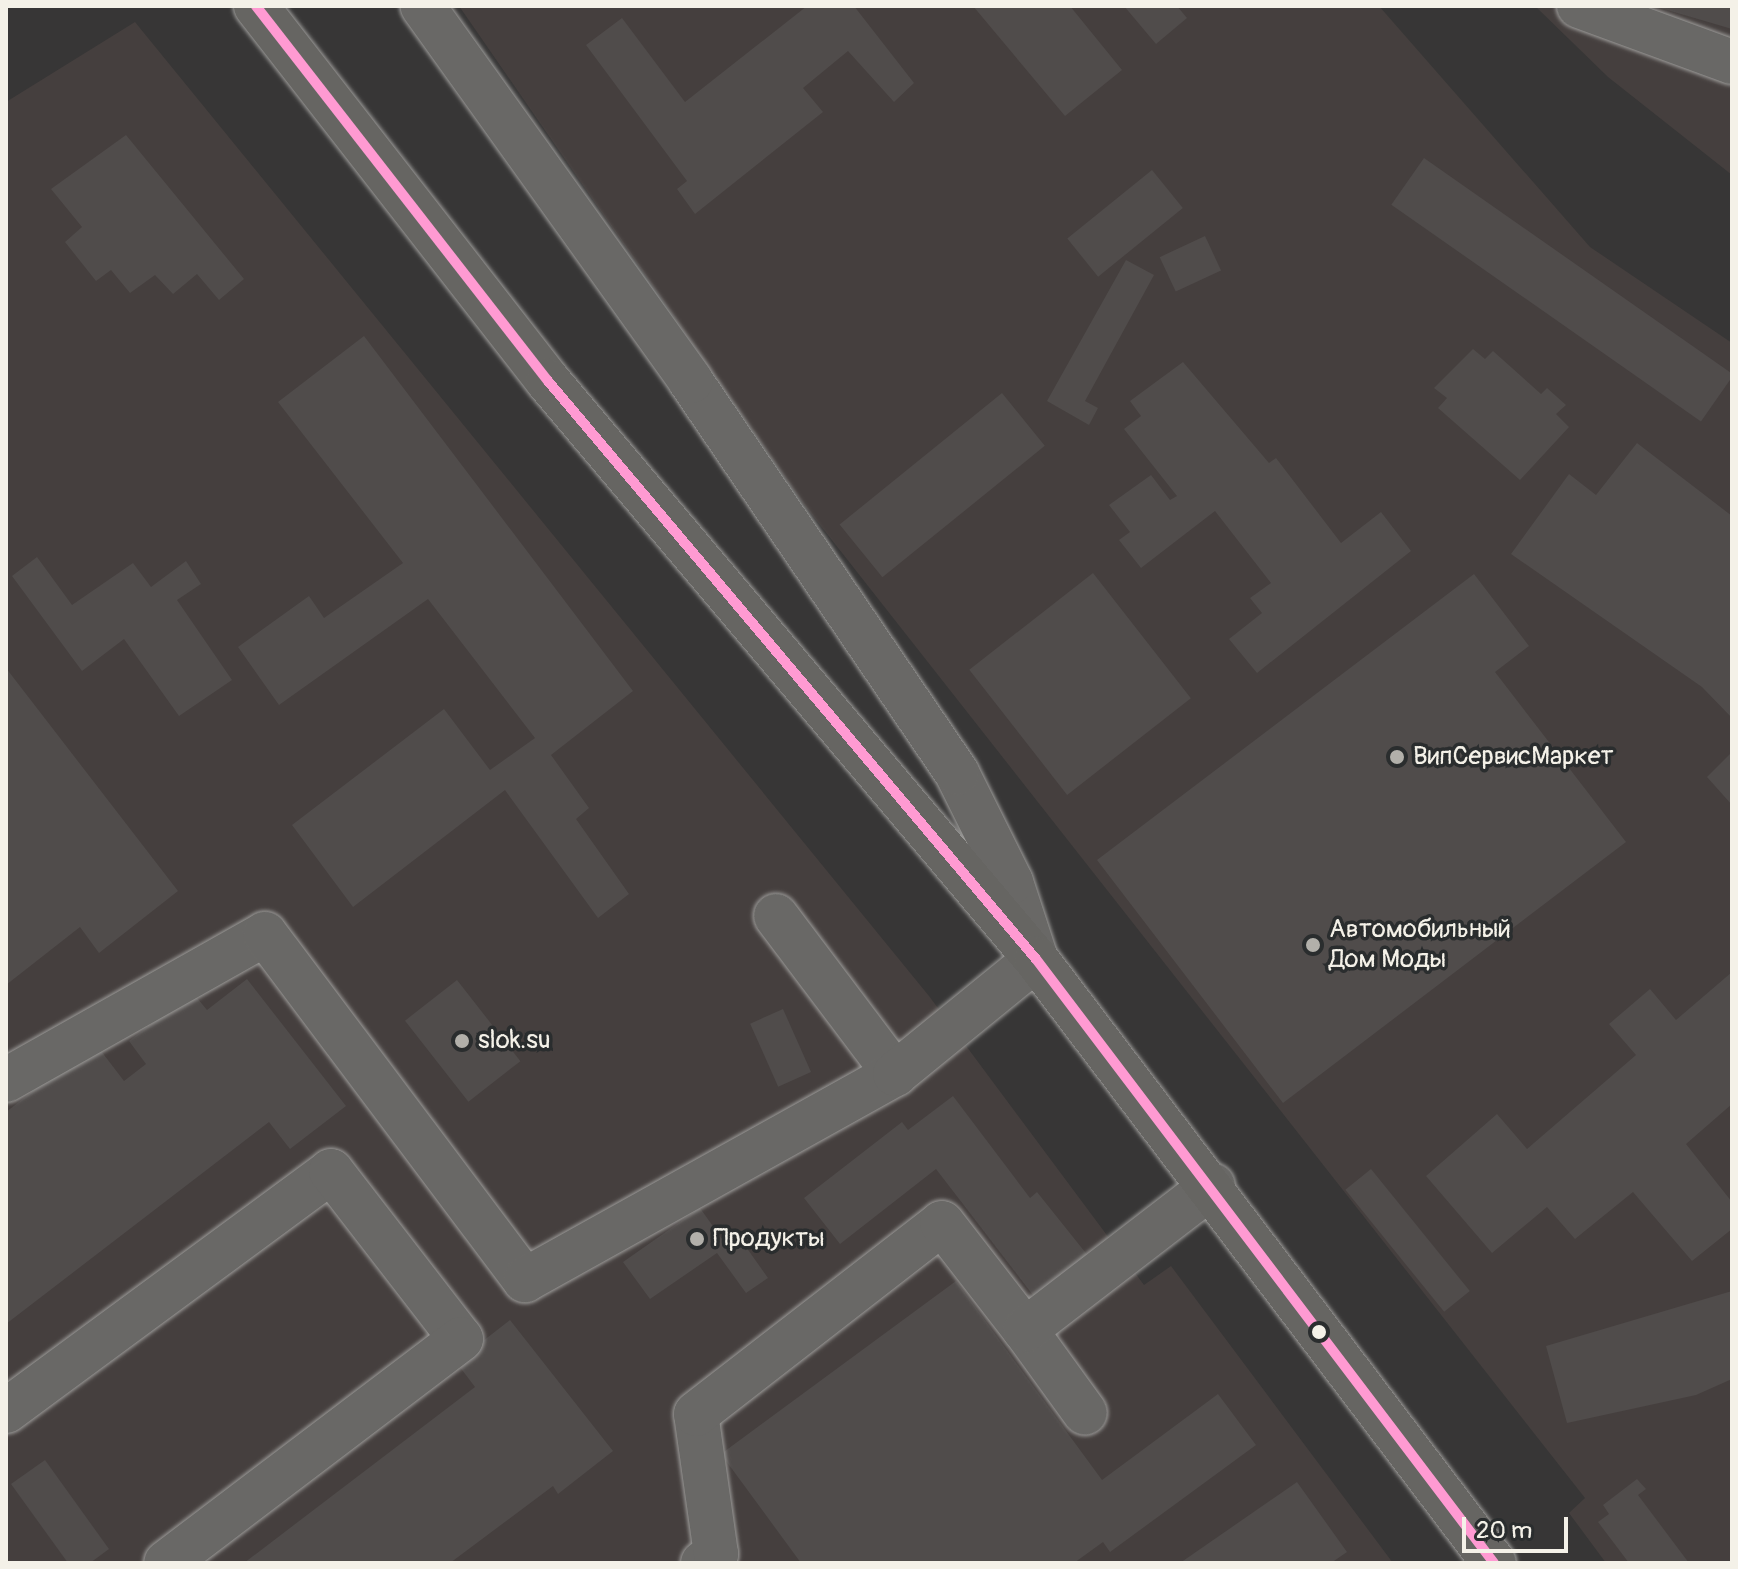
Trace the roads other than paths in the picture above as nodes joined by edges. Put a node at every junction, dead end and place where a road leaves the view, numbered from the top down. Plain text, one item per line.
1 (256, 6) edge
2 (423, 6) edge
3 (1579, 6) edge
4 (1732, 62) edge
5 (957, 773) junction
6 (934, 842) junction
7 (776, 916) dead end
8 (1036, 959) junction
9 (895, 1074) junction
10 (6, 1080) edge
11 (1213, 1185) junction
12 (1025, 1330) junction
13 (6, 1411) edge
14 (1085, 1413) dead end
15 (166, 1563) edge
16 (703, 1563) edge
17 (1494, 1563) edge

1 - 6 main road
2 - 5 lane
3 - 4 lane
5 - 6 lane
5 - 8 lane
6 - 8 main road
7 - 9 lane
8 - 9 lane
8 - 11 main road
9 - 10 lane
11 - 12 lane
11 - 17 main road
12 - 14 lane
12 - 16 lane
13 - 15 lane

